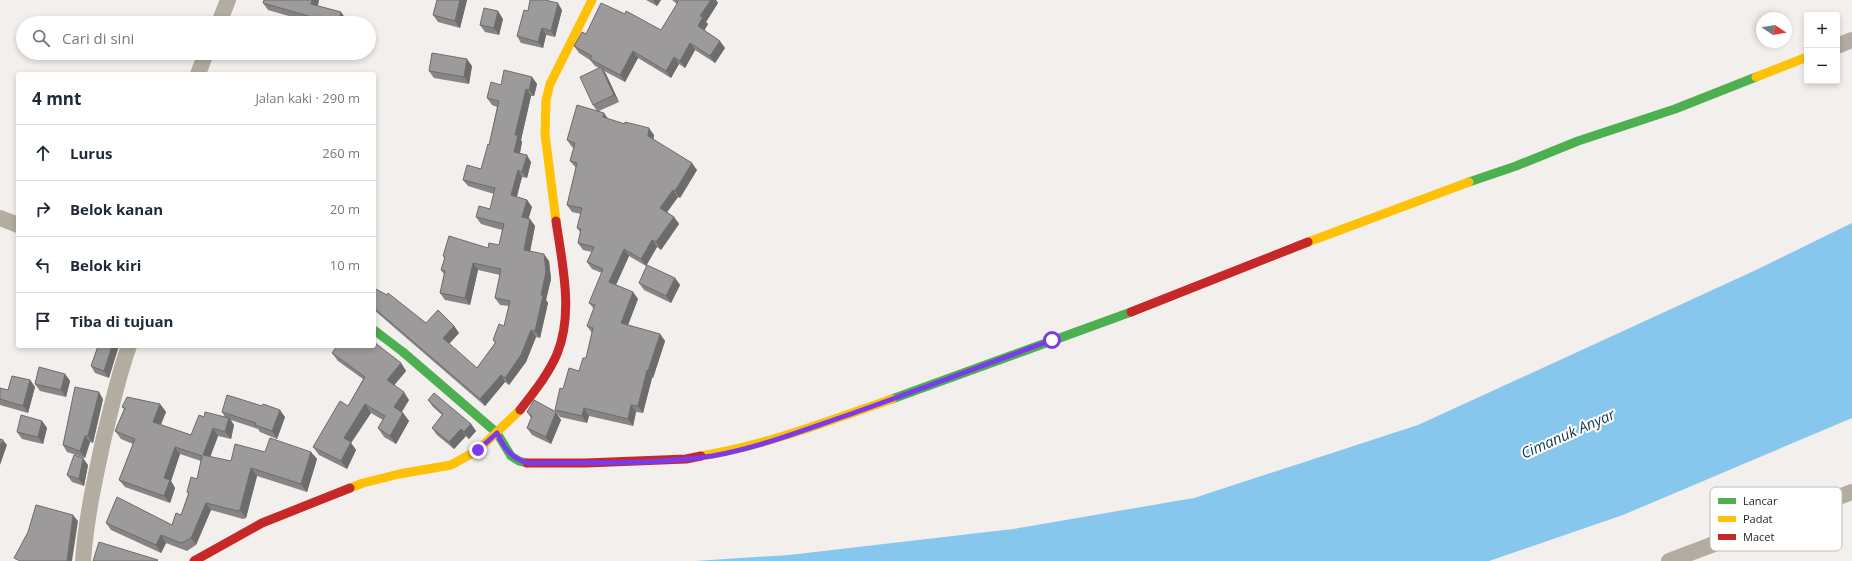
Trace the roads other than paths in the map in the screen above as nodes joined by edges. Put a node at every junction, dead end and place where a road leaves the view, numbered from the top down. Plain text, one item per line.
1 (228, 0) edge
2 (592, 0) edge
3 (222, 16) edge
4 (1852, 40) edge
5 (1840, 45) edge
6 (1804, 58) edge
7 (203, 60) edge
8 (199, 72) edge
9 (0, 218) edge
10 (16, 223) edge
11 (376, 332) edge
12 (128, 348) edge
13 (497, 433) junction
14 (1852, 492) edge
15 (1842, 496) edge
16 (1710, 546) edge
17 (83, 561) edge
18 (194, 561) edge
19 (1669, 561) edge

1 - 3 street
2 - 13 street
4 - 5 street
6 - 13 street
7 - 8 street
9 - 10 street
11 - 13 street
12 - 17 street
13 - 18 street
14 - 15 street
16 - 19 street

